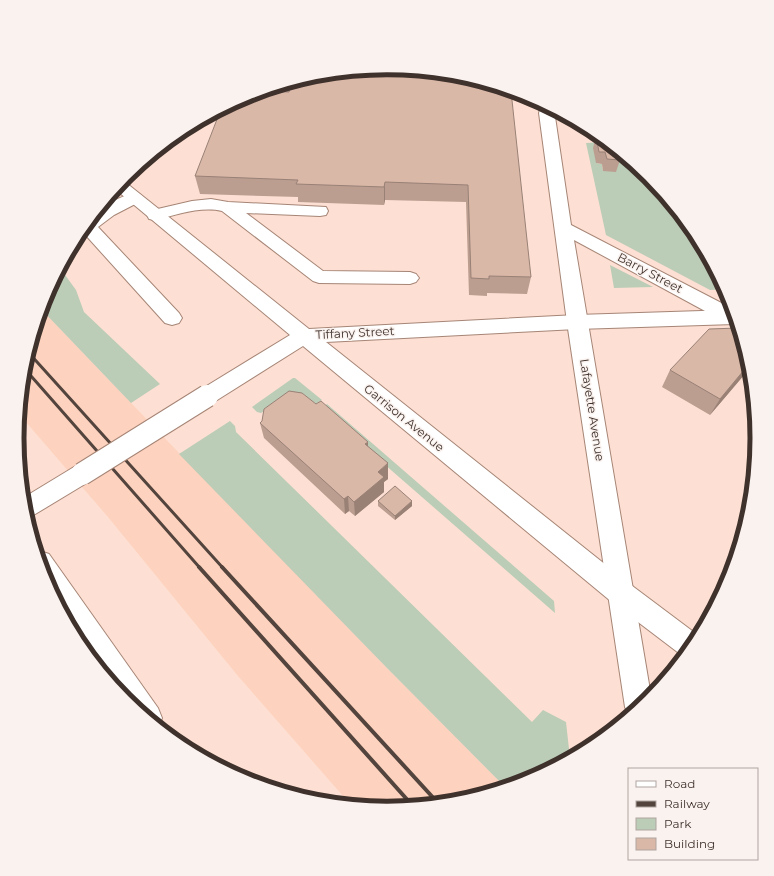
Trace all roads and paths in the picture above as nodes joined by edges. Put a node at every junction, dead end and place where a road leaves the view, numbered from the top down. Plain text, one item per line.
1 (545, 111) edge
2 (123, 189) edge
3 (135, 198) junction
4 (228, 207) junction
5 (320, 211) dead end
6 (155, 214) junction
7 (97, 220) edge
8 (564, 228) junction
9 (90, 229) edge
10 (410, 278) dead end
11 (729, 315) edge
12 (172, 318) dead end
13 (730, 318) edge
14 (577, 322) junction
15 (303, 336) junction
16 (30, 506) edge
17 (54, 583) edge
18 (622, 594) junction
19 (687, 643) edge
20 (135, 700) edge
21 (638, 700) edge

1 - 8 main road, Lafayette Avenue
2 - 3 main road, Garrison Avenue
3 - 6 main road, Garrison Avenue
3 - 7 main road
4 - 5 main road
4 - 6 main road
4 - 10 main road
6 - 15 main road, Garrison Avenue
8 - 11 main road, Barry Street
8 - 14 main road, Lafayette Avenue
9 - 12 main road
13 - 14 main road, Tiffany Street
14 - 15 main road, Tiffany Street
14 - 18 main road, Lafayette Avenue
15 - 16 main road, Tiffany Street, bridge
15 - 18 main road, Garrison Avenue
17 - 20 main road
18 - 19 main road, Garrison Avenue
18 - 21 main road, Lafayette Avenue

